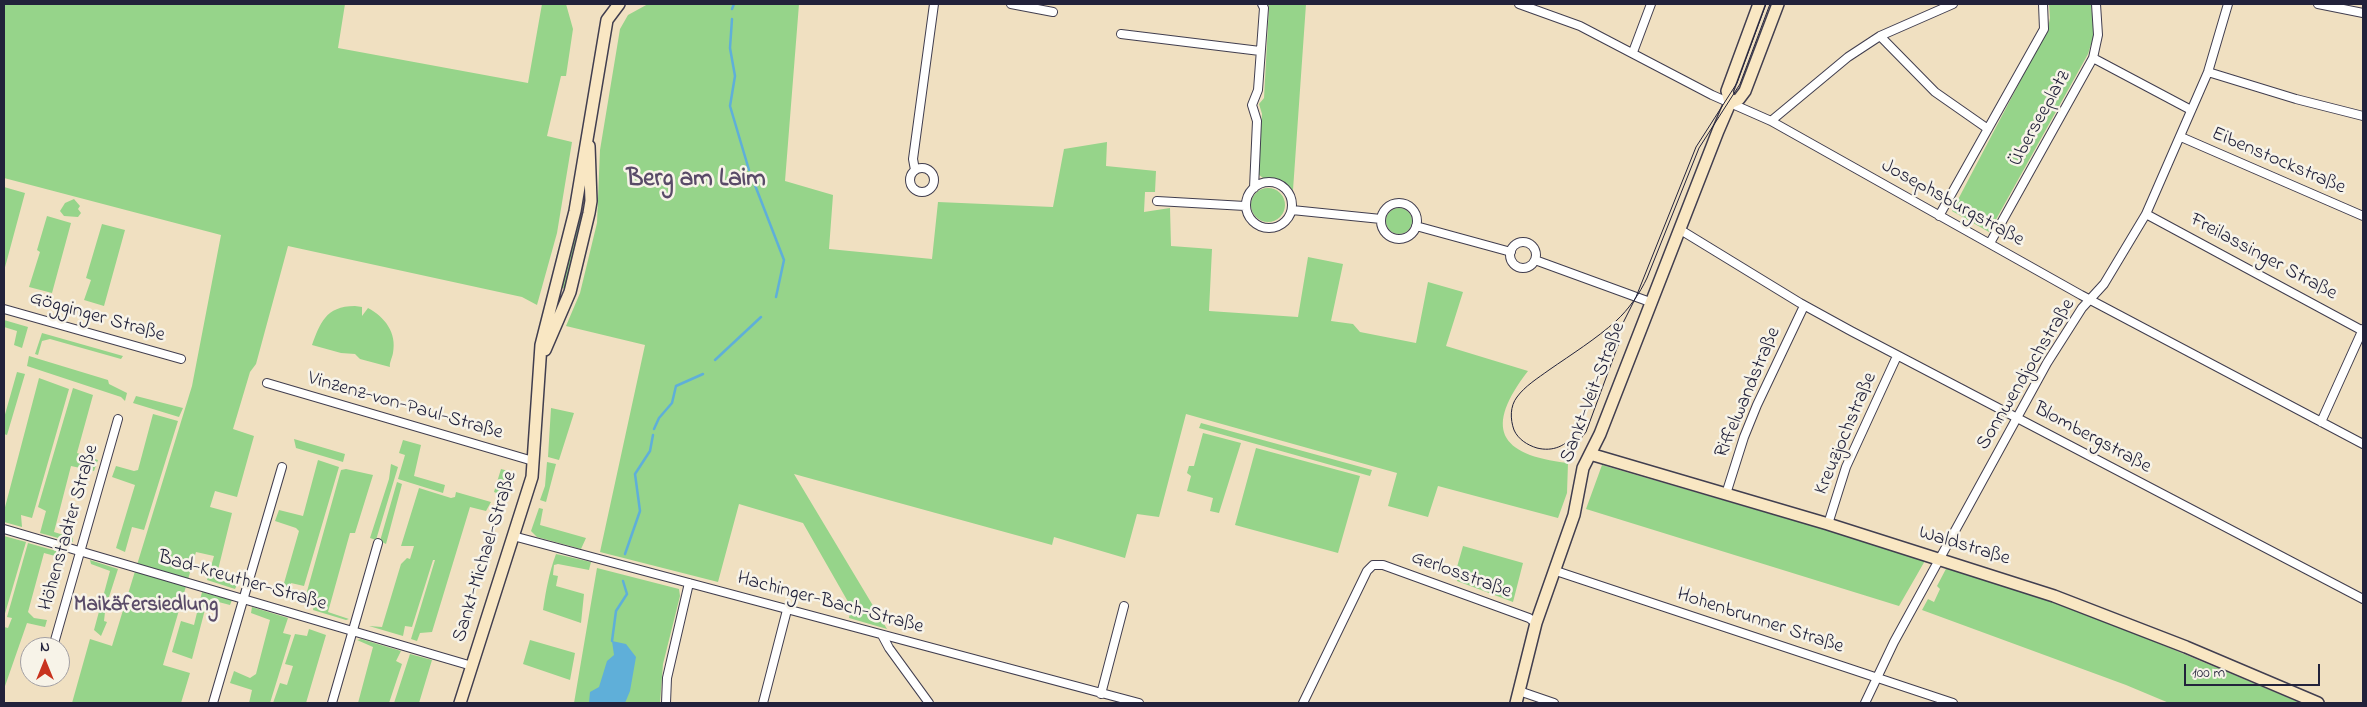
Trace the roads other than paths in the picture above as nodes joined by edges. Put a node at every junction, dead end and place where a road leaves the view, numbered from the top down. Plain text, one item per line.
1 (619, 4) edge
2 (934, 4) edge
3 (1011, 4) edge
4 (1262, 4) edge
5 (1519, 4) edge
6 (1651, 4) edge
7 (1759, 4) edge
8 (1778, 4) edge
9 (1950, 4) edge
10 (2044, 4) edge
11 (2096, 4) edge
12 (2228, 4) edge
13 (2318, 4) edge
14 (1531, 6) edge
15 (1053, 12) dead end
16 (2363, 13) edge
17 (1121, 34) dead end
18 (1880, 36) junction
19 (1260, 51) junction
20 (1633, 52) junction
21 (2093, 58) junction
22 (2208, 72) junction
23 (1730, 103) junction
24 (2191, 110) junction
25 (2363, 116) edge
26 (1771, 121) junction
27 (1988, 129) junction
28 (588, 130) junction
29 (2181, 138) junction
30 (915, 170) dead end
31 (1254, 188) junction
32 (1157, 201) dead end
33 (1245, 206) junction
34 (1292, 210) junction
35 (2146, 214) junction
36 (1940, 216) junction
37 (2363, 216) edge
38 (1381, 219) junction
39 (1416, 226) junction
40 (1679, 229) junction
41 (1990, 243) junction
42 (1511, 252) junction
43 (1535, 260) junction
44 (2090, 300) junction
45 (1650, 302) junction
46 (1804, 306) junction
47 (4, 309) edge
48 (2363, 330) edge
49 (1897, 356) junction
50 (181, 359) dead end
51 (542, 359) junction
52 (267, 383) dead end
53 (2018, 418) junction
54 (118, 419) dead end
55 (2321, 422) junction
56 (2363, 444) edge
57 (1590, 454) junction
58 (533, 461) junction
59 (282, 468) dead end
60 (1726, 494) junction
61 (1828, 524) junction
62 (4, 529) edge
63 (513, 536) junction
64 (378, 543) dead end
65 (80, 551) junction
66 (1940, 560) junction
67 (1556, 571) junction
68 (689, 583) junction
69 (244, 599) junction
70 (2363, 599) edge
71 (1124, 606) dead end
72 (787, 610) junction
73 (1536, 623) junction
74 (352, 631) junction
75 (882, 635) junction
76 (56, 637) edge
77 (472, 666) junction
78 (1877, 678) junction
79 (1519, 691) junction
80 (1101, 694) junction
81 (213, 703) edge
82 (332, 703) edge
83 (460, 703) edge
84 (666, 703) edge
85 (763, 703) edge
86 (929, 703) edge
87 (1139, 703) edge
88 (1303, 703) edge
89 (1516, 703) edge
90 (1554, 703) edge
91 (1865, 703) edge
92 (1953, 703) edge
93 (2318, 703) edge

1 - 28 street, Sankt-Michael-Straße
2 - 30 street
3 - 15 street
4 - 19 street
5 - 14 street, Josephsburgstraße
6 - 20 street
7 - 23 street, Sankt-Veit-Straße
8 - 23 street, Sankt-Veit-Straße
9 - 18 street
10 - 27 street, Überseeplatz
11 - 21 street, Überseeplatz
12 - 22 street, Sonnwendjochstraße
13 - 16 street
14 - 20 street, Josephsburgstraße
17 - 19 street
18 - 26 street
18 - 27 street
19 - 31 street
20 - 23 street, Josephsburgstraße
21 - 24 street
21 - 41 street, Überseeplatz
22 - 24 street, Sonnwendjochstraße
22 - 25 street
23 - 26 street, Josephsburgstraße
23 - 40 street, Sankt-Veit-Straße
24 - 29 street, Sonnwendjochstraße
26 - 36 street, Josephsburgstraße
27 - 36 street, Überseeplatz
28 - 51 street, Sankt-Michael-Straße
28 - 51 street, Sankt-Michael-Straße
29 - 35 street, Sonnwendjochstraße
29 - 37 street, Eibenstockstraße
31 - 33 street
31 - 34 street
32 - 33 street
33 - 34 street
34 - 38 street
35 - 44 street, Sonnwendjochstraße
35 - 48 street, Freilassinger Straße
36 - 41 street, Josephsburgstraße
38 - 39 street
38 - 39 street
39 - 42 street
40 - 45 street, Sankt-Veit-Straße
40 - 46 street, Blombergstraße
41 - 44 street, Josephsburgstraße
42 - 43 street
42 - 43 street
43 - 45 street
44 - 53 street, Sonnwendjochstraße
44 - 55 street, Josephsburgstraße
45 - 57 street, Sankt-Veit-Straße
46 - 49 street, Blombergstraße
46 - 60 street, Riffelwandstraße
47 - 50 street, Gögginger Straße
48 - 55 street
49 - 53 street, Blombergstraße
49 - 61 street, Kreuzjochstraße
51 - 58 street, Sankt-Michael-Straße
52 - 58 street, Vinzenz-von-Paul-Straße
53 - 66 street, Sonnwendjochstraße
53 - 70 street, Blombergstraße
54 - 65 street, Höhenstadter Straße
55 - 56 street, Josephsburgstraße
57 - 60 street, Waldstraße
57 - 67 street, Sankt-Veit-Straße
58 - 63 street, Sankt-Michael-Straße
59 - 69 street
60 - 61 street, Waldstraße
61 - 66 street, Waldstraße
62 - 65 street, Bad-Kreuther-Straße
63 - 68 street, Hachinger-Bach-Straße
63 - 77 street, Sankt-Michael-Straße
64 - 74 street
65 - 69 street, Bad-Kreuther-Straße
65 - 76 street, Höhenstadter Straße
66 - 78 street, Sonnwendjochstraße
66 - 93 street, Waldstraße
67 - 73 street, Sankt-Veit-Straße
67 - 78 street, Hohenbrunner Straße
68 - 72 street, Hachinger-Bach-Straße
68 - 84 street
69 - 74 street, Bad-Kreuther-Straße
69 - 81 street
71 - 80 street
72 - 75 street, Hachinger-Bach-Straße
72 - 85 street
73 - 79 street, Sankt-Veit-Straße
73 - 88 street, Gerlosstraße
74 - 77 street, Bad-Kreuther-Straße
74 - 82 street
75 - 80 street, Hachinger-Bach-Straße
75 - 86 street
77 - 83 street, Sankt-Michael-Straße
78 - 91 street, Sonnwendjochstraße
78 - 92 street, Hohenbrunner Straße
79 - 89 street, Sankt-Veit-Straße
79 - 90 street
80 - 87 street, Hachinger-Bach-Straße

